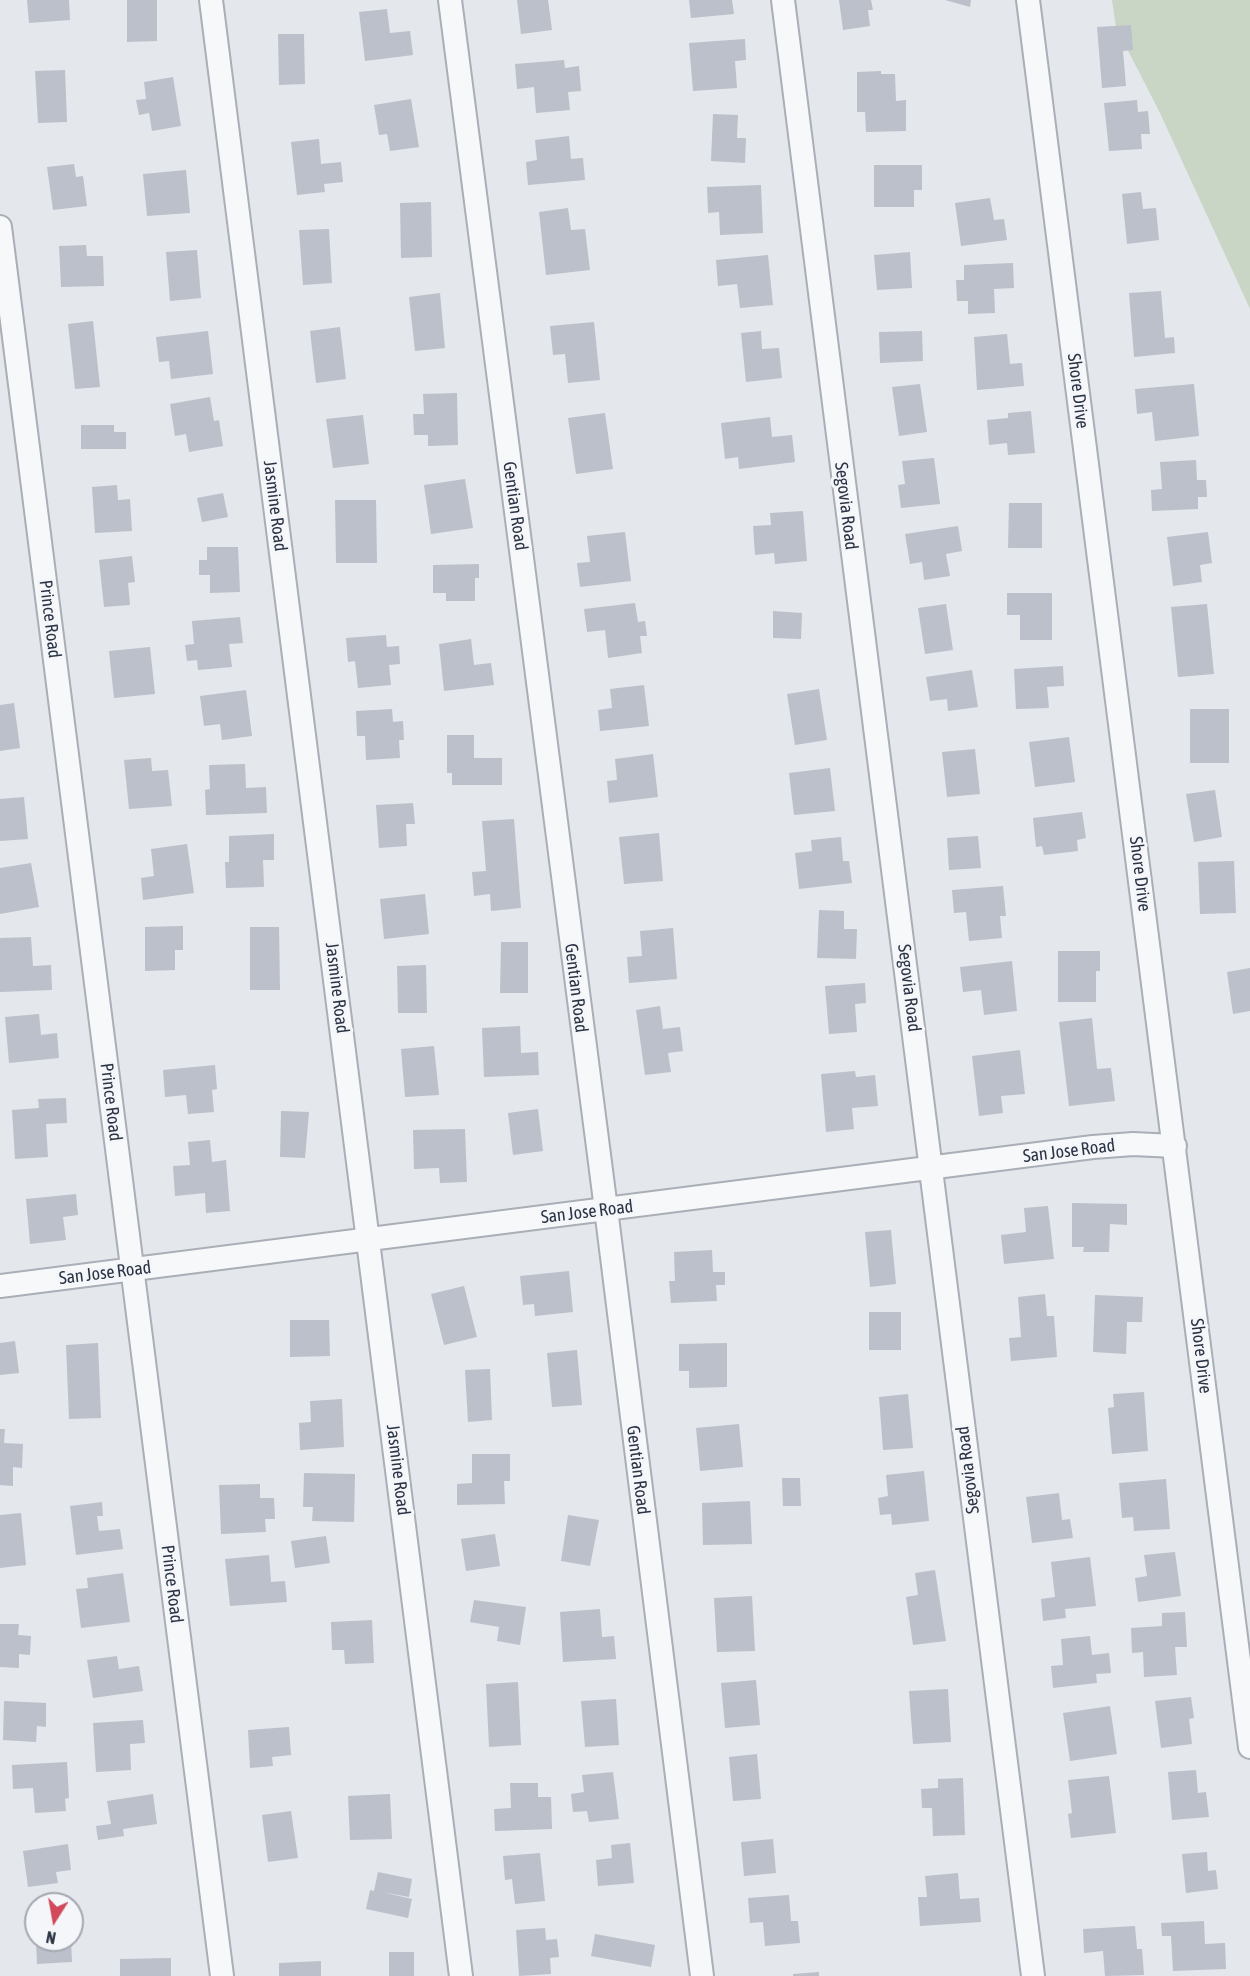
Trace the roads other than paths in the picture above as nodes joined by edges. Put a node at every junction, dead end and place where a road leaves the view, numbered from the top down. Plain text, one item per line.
1 (211, 0) edge
2 (450, 0) edge
3 (783, 0) edge
4 (1028, 0) edge
5 (0, 227) edge
6 (1175, 1146) junction
7 (931, 1168) junction
8 (606, 1209) junction
9 (369, 1239) junction
10 (133, 1270) junction
11 (0, 1286) edge
12 (1250, 1747) edge
13 (222, 1976) edge
14 (461, 1976) edge
15 (702, 1976) edge
16 (1033, 1976) edge

1 - 9 street, Jasmine Road
2 - 8 street, Gentian Road
3 - 7 street, Segovia Road
4 - 6 street, Shore Drive
5 - 10 street, Prince Road
6 - 7 street, San Jose Road
6 - 12 street, Shore Drive
7 - 8 street, San Jose Road
7 - 16 street, Segovia Road
8 - 9 street, San Jose Road
8 - 15 street, Gentian Road
9 - 10 street, San Jose Road
9 - 14 street, Jasmine Road
10 - 11 street, San Jose Road
10 - 13 street, Prince Road

